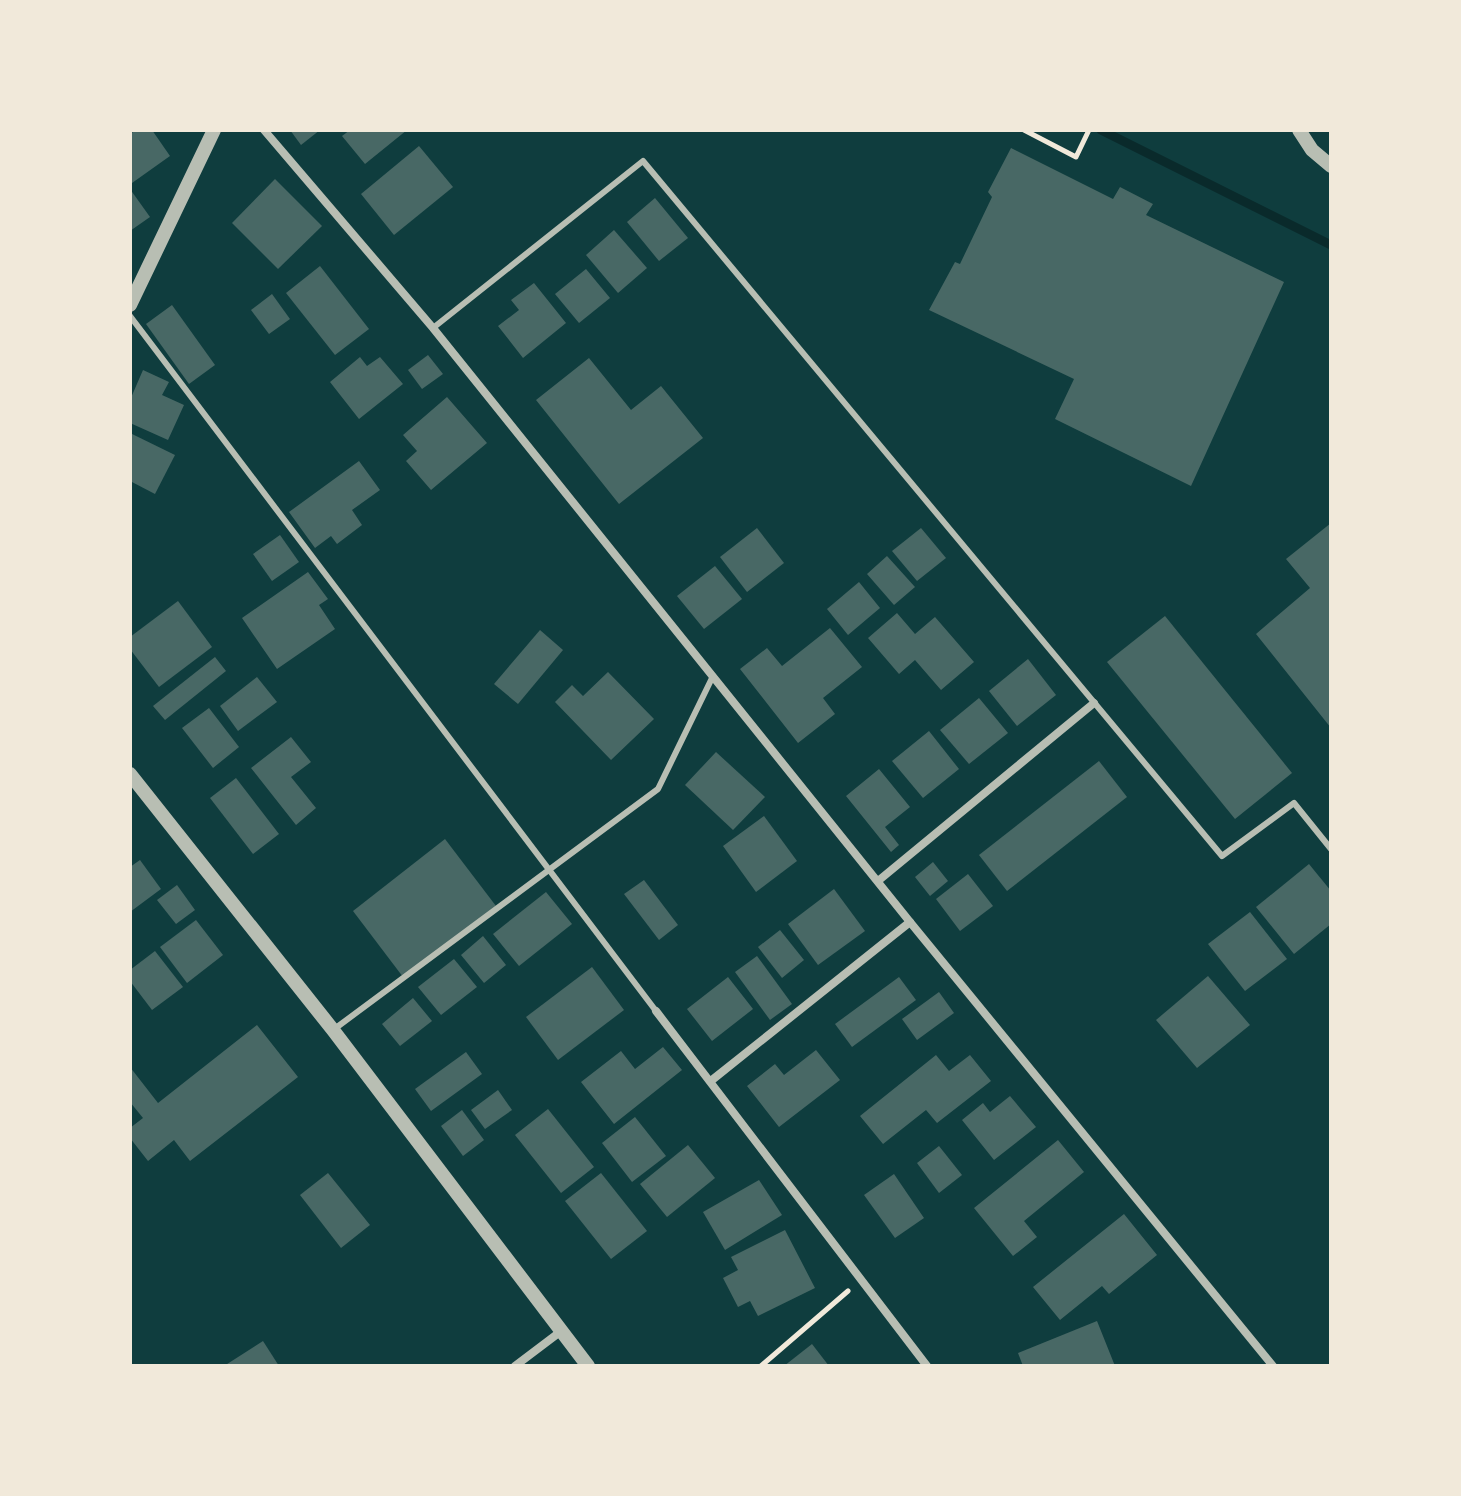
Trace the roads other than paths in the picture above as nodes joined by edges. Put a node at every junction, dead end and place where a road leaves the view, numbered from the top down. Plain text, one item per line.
1 (214, 130) edge
2 (264, 130) edge
3 (1299, 130) edge
4 (1331, 166) edge
5 (130, 305) edge
6 (130, 316) edge
7 (433, 328) junction
8 (713, 676) junction
9 (1094, 703) junction
10 (130, 774) edge
11 (1331, 849) edge
12 (551, 872) junction
13 (878, 881) junction
14 (910, 922) junction
15 (656, 1011) joint
16 (333, 1030) junction
17 (712, 1080) junction
18 (560, 1332) junction
19 (515, 1366) edge
20 (588, 1366) edge
21 (927, 1366) edge
22 (1273, 1366) edge

1 - 5 street
2 - 7 street
3 - 4 street
6 - 12 lane
7 - 8 street
7 - 9 lane
8 - 12 lane
8 - 13 street
9 - 11 lane
9 - 13 street
10 - 16 street
12 - 15 lane
12 - 16 lane
13 - 14 street
14 - 17 street
14 - 22 street
15 - 17 street
16 - 18 street
17 - 21 street
18 - 19 street
18 - 20 street

